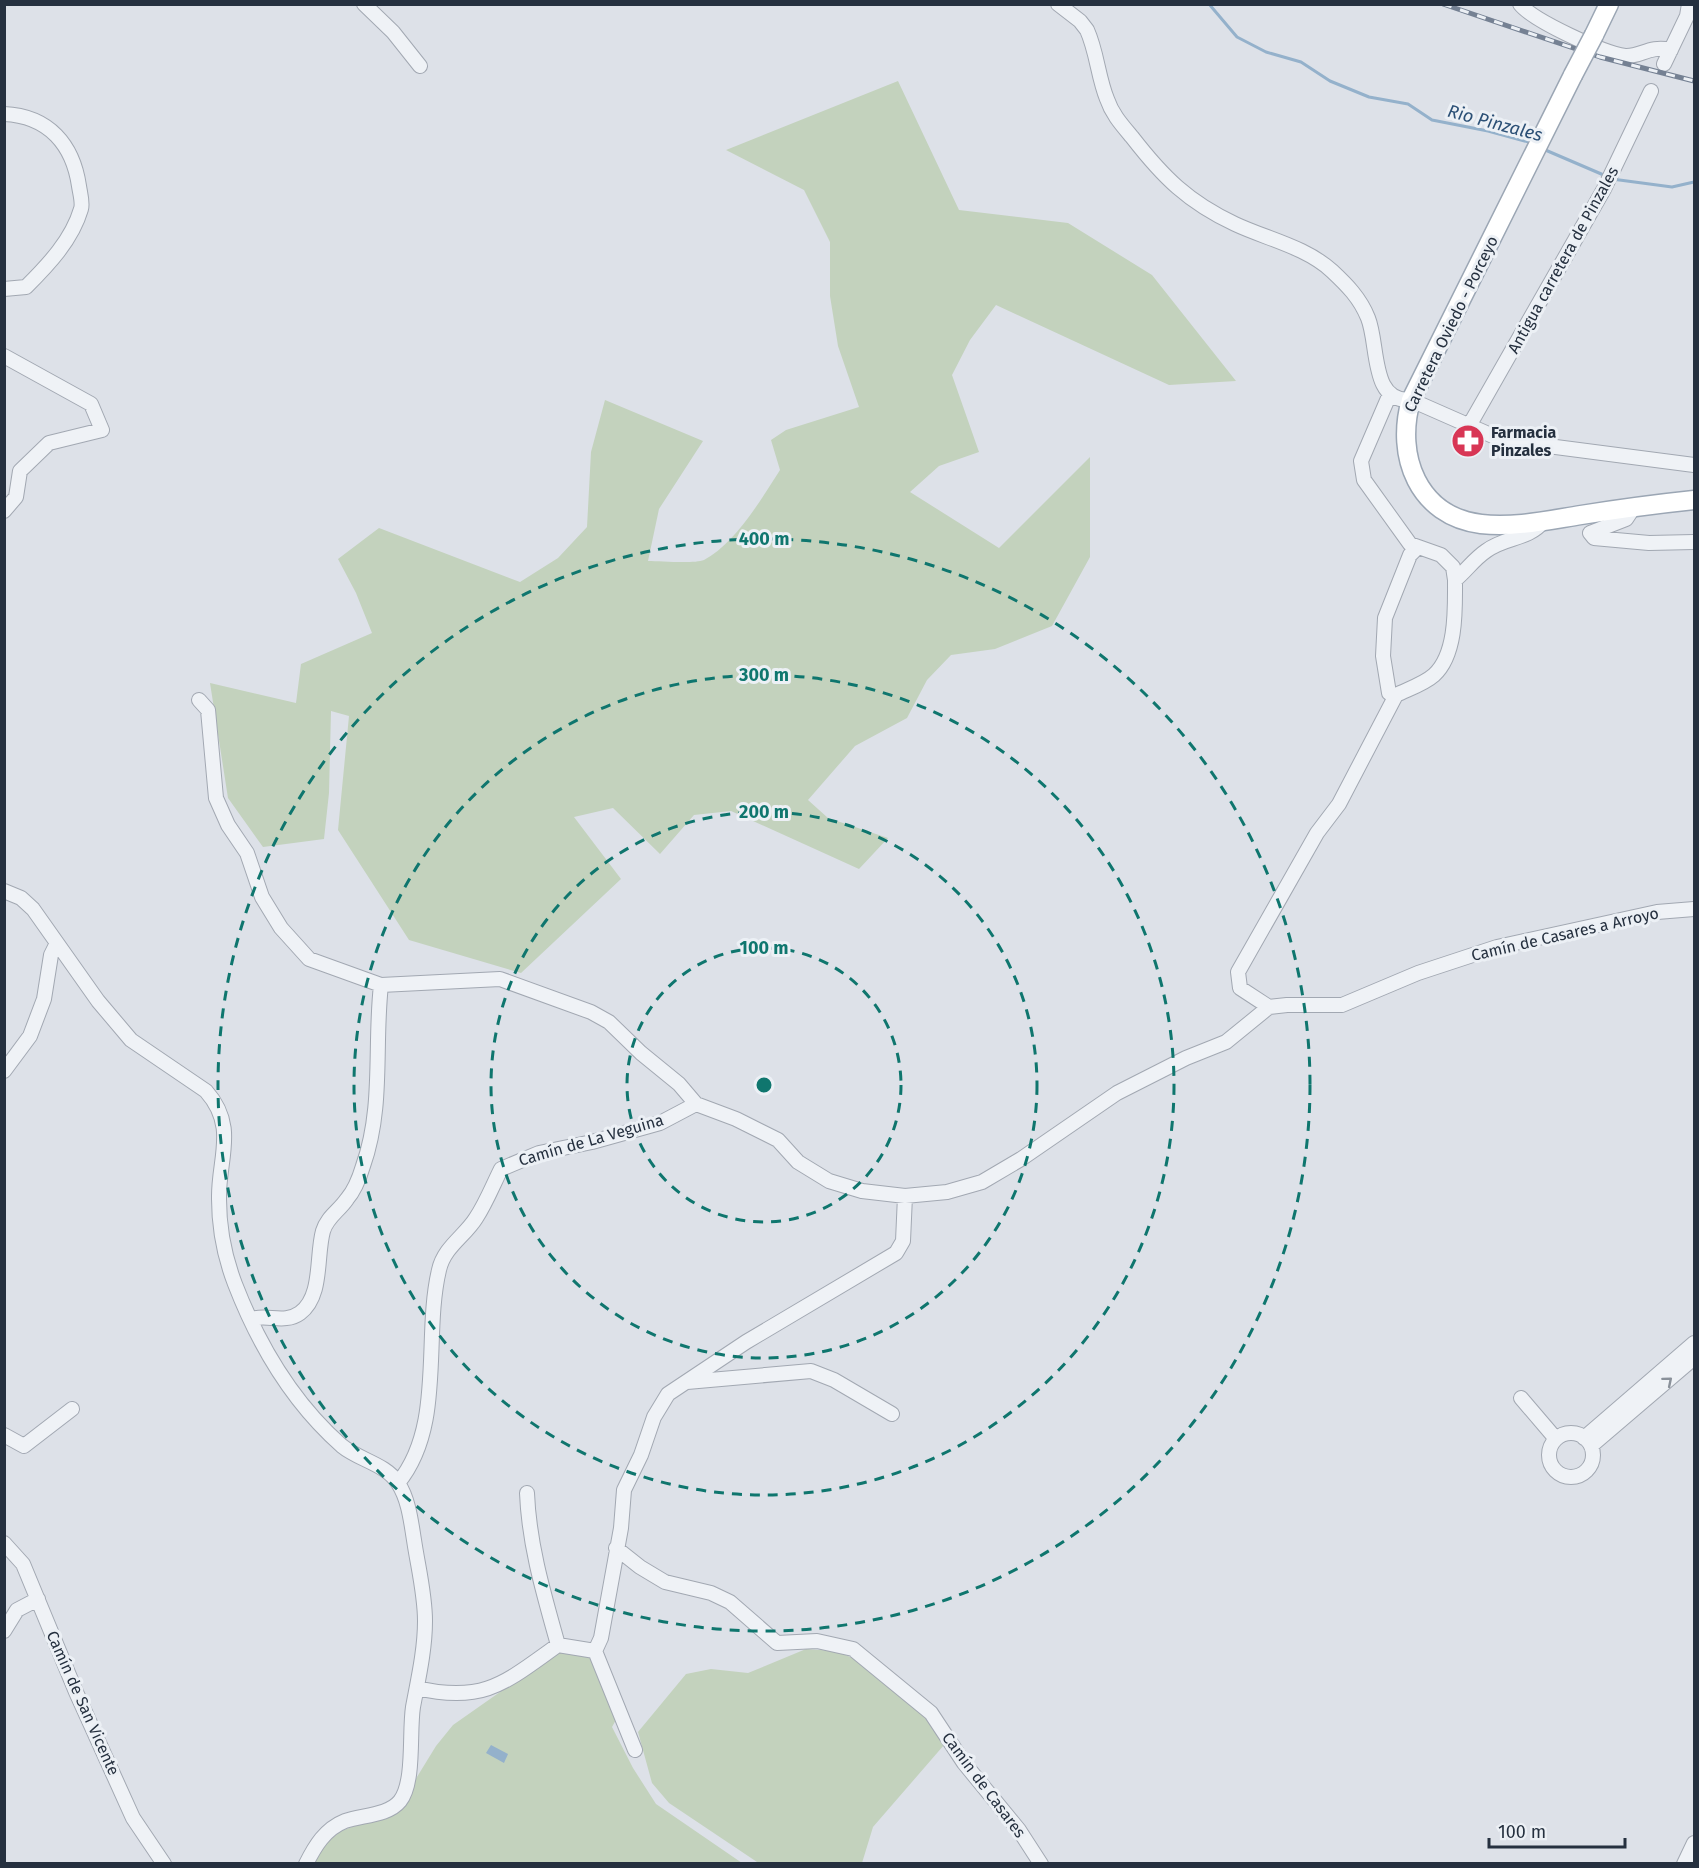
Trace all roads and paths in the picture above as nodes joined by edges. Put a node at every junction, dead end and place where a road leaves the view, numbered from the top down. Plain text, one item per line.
1 (364, 4) edge
2 (1058, 4) edge
3 (1520, 4) edge
4 (1609, 4) edge
5 (1690, 13) edge
6 (1671, 50) junction
7 (1664, 64) dead end
8 (420, 66) dead end
9 (1651, 91) dead end
10 (4, 114) edge
11 (4, 289) edge
12 (4, 356) edge
13 (1389, 396) junction
14 (1411, 400) junction
15 (1469, 426) junction
16 (1695, 465) edge
17 (1695, 500) edge
18 (1634, 507) junction
19 (4, 511) edge
20 (1544, 520) junction
21 (1695, 542) edge
22 (1417, 548) junction
23 (1455, 580) junction
24 (1396, 695) junction
25 (199, 700) dead end
26 (4, 891) edge
27 (1695, 909) edge
28 (57, 943) junction
29 (381, 985) junction
30 (1269, 1007) junction
31 (4, 1071) edge
32 (696, 1104) junction
33 (905, 1196) junction
34 (251, 1319) junction
35 (1695, 1343) edge
36 (1695, 1358) edge
37 (685, 1382) junction
38 (1521, 1398) dead end
39 (72, 1409) dead end
40 (892, 1414) dead end
41 (4, 1435) edge
42 (1556, 1439) junction
43 (1588, 1442) junction
44 (398, 1483) junction
45 (526, 1493) dead end
46 (4, 1543) edge
47 (616, 1548) junction
48 (38, 1599) junction
49 (11, 1613) edge
50 (4, 1631) edge
51 (558, 1645) junction
52 (595, 1651) junction
53 (417, 1688) junction
54 (635, 1750) dead end
55 (1695, 1842) edge
56 (1695, 1858) edge
57 (164, 1863) edge
58 (306, 1863) edge
59 (1041, 1863) edge
60 (1686, 1863) edge

1 - 8 street
2 - 13 street
3 - 6 street
4 - 14 main road, Carretera Oviedo - Porceyo, bridge
5 - 6 street
6 - 7 street
9 - 15 street, Antigua carretera de Pinzales
10 - 11 street
12 - 19 street
13 - 14 street
13 - 22 street
14 - 15 street
14 - 20 main road, Carretera Oviedo - Porceyo
15 - 16 street
17 - 18 main road, Carretera Oviedo - Porceyo
18 - 20 main road, Carretera Oviedo - Porceyo
18 - 21 street
20 - 23 street
22 - 23 street
22 - 24 street
23 - 24 street
24 - 30 street
25 - 29 street
26 - 28 street
27 - 30 street, Camín de Casares a Arroyo
28 - 31 street
28 - 34 street
29 - 32 street
29 - 34 street
30 - 33 street
32 - 33 street
32 - 44 street, Camín de La Veguina
33 - 37 street
34 - 44 street
35 - 43 street
43 -> 36 street
37 - 40 street
37 - 47 street
38 - 42 street
39 - 41 street
42 - 43 street
42 - 43 street
44 - 53 street
45 - 51 street
46 - 48 street, Camín de San Vicente
47 - 52 street
47 - 59 street, Camín de Casares
48 - 49 street
48 - 57 street, Camín de San Vicente
49 - 50 street
51 - 52 street
51 - 53 street
52 - 54 street
53 - 58 street
55 - 60 street
56 - 60 street

